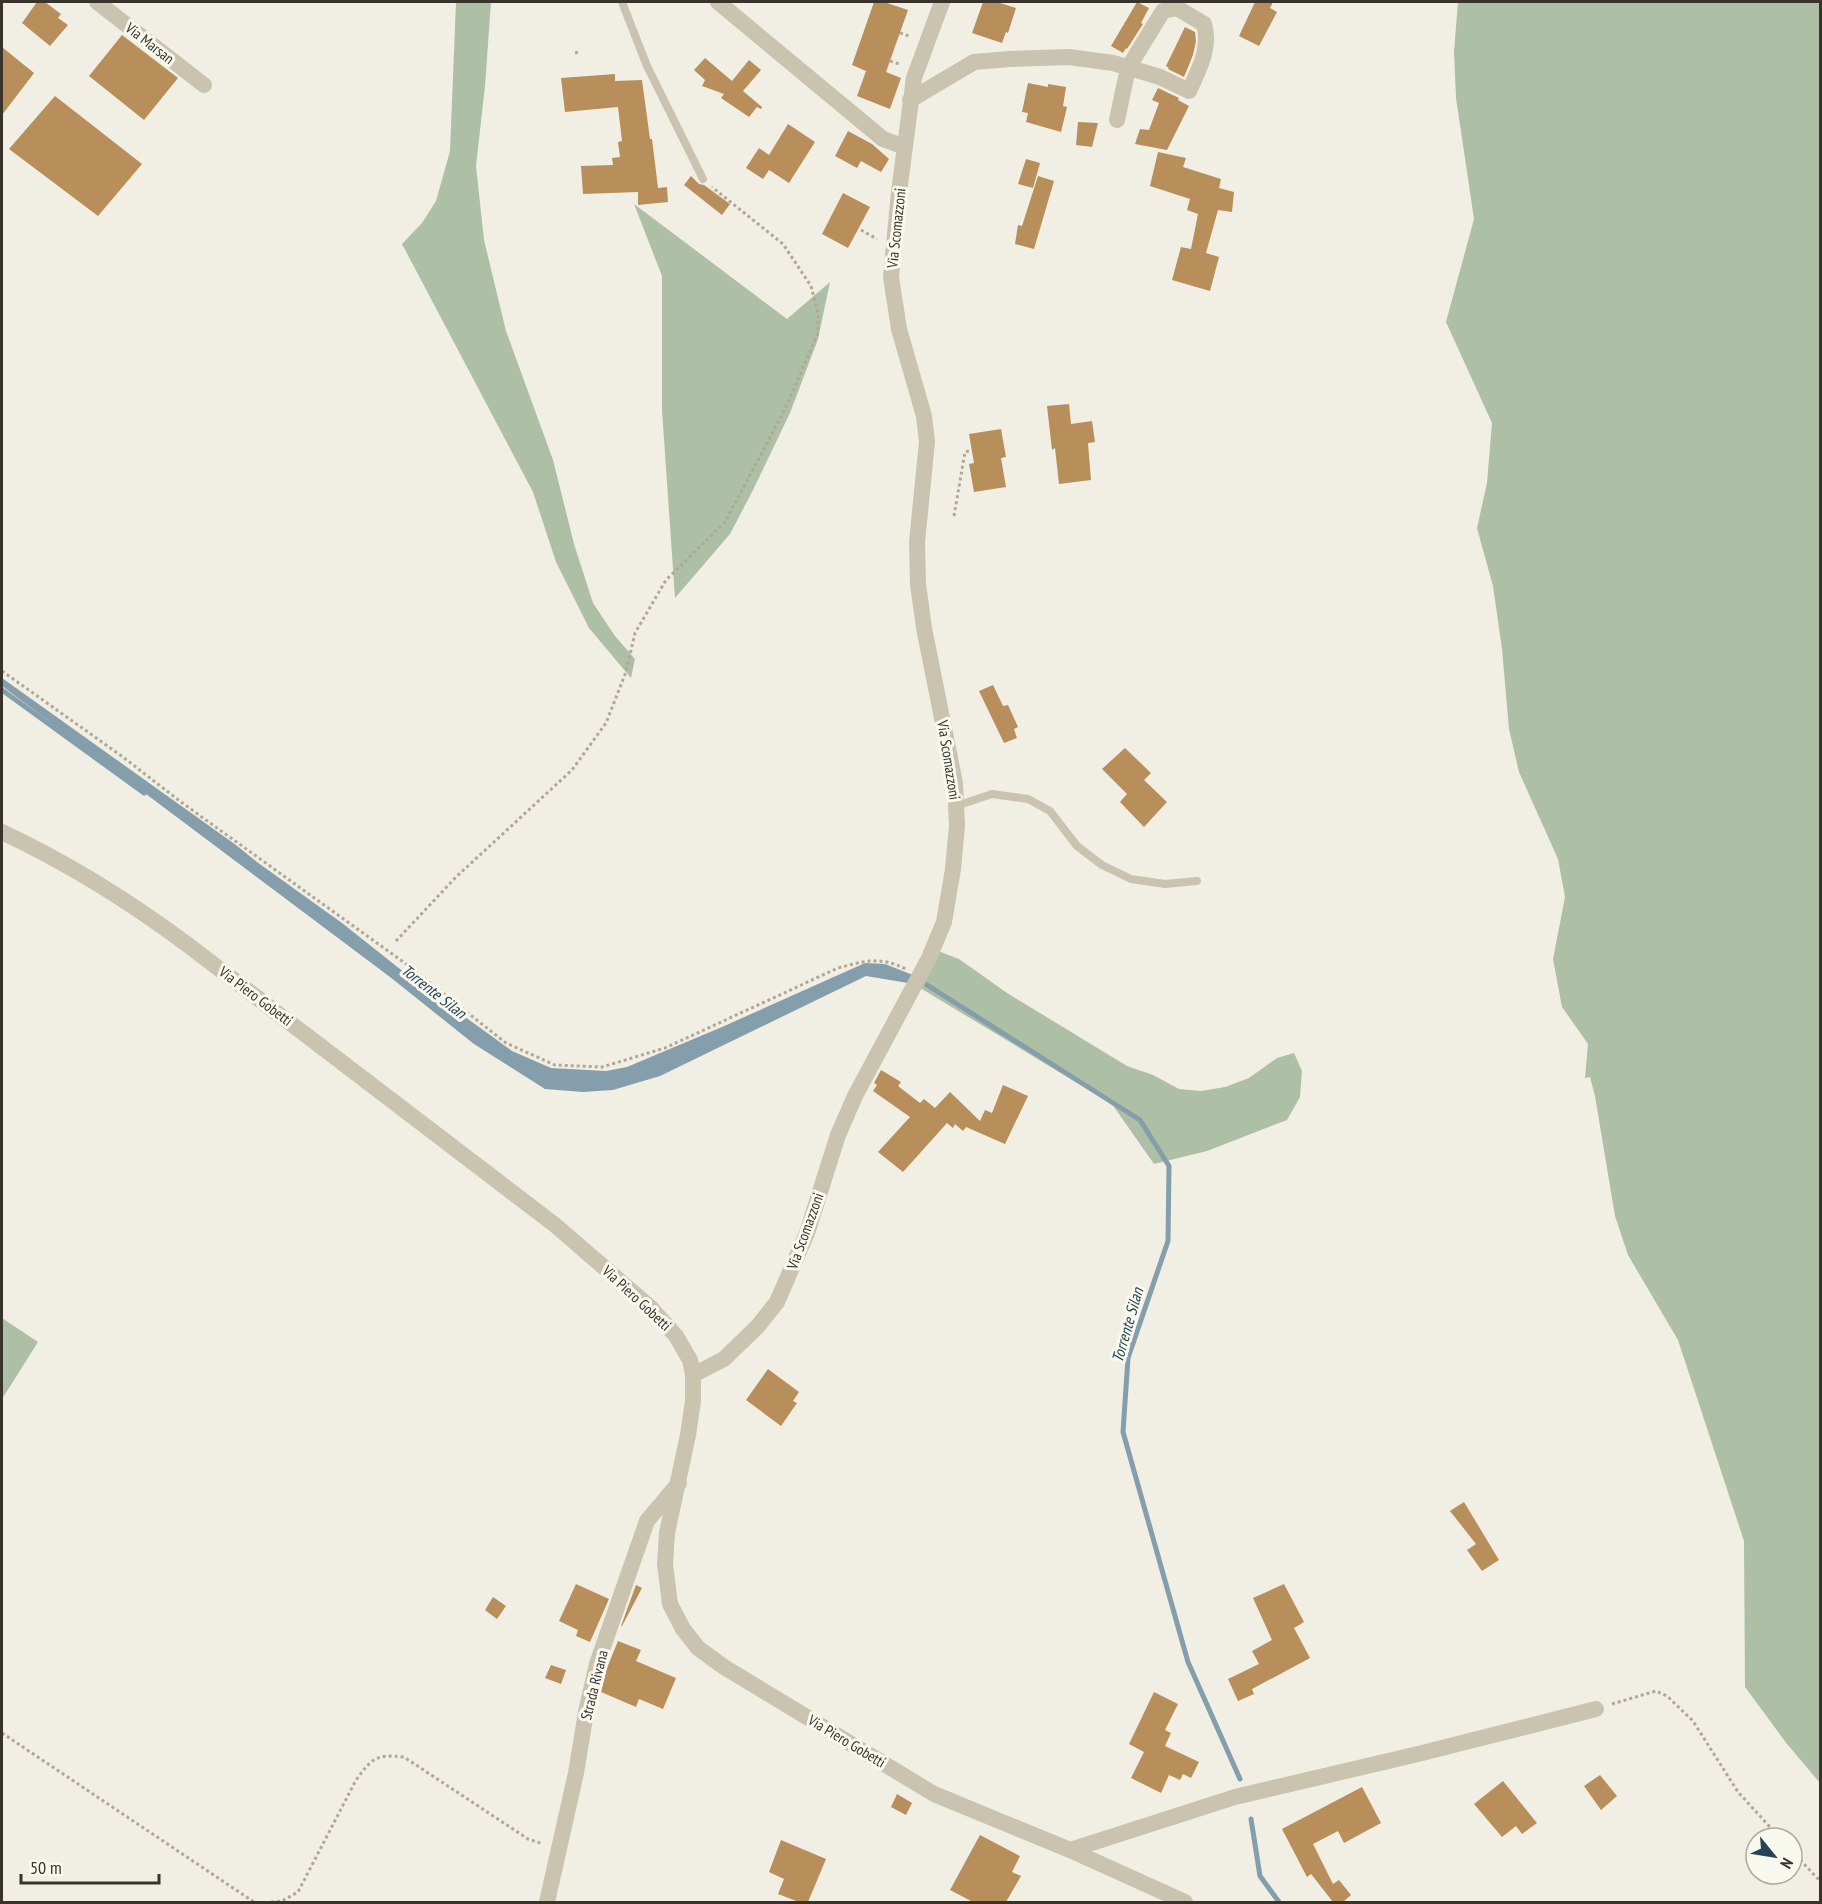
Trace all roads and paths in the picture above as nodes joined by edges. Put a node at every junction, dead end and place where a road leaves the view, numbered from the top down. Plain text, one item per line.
1 (97, 2) edge
2 (622, 2) edge
3 (718, 2) edge
4 (942, 2) edge
5 (900, 33) dead end
6 (909, 36) dead end
7 (890, 61) dead end
8 (899, 64) dead end
9 (1128, 68) junction
10 (204, 85) dead end
11 (910, 100) junction
12 (1118, 120) dead end
13 (905, 147) junction
14 (703, 179) joint
15 (861, 230) dead end
16 (881, 242) dead end
17 (972, 450) dead end
18 (954, 516) dead end
19 (2, 671) edge
20 (956, 806) junction
21 (2, 832) edge
22 (1197, 881) dead end
23 (396, 941) dead end
24 (921, 977) junction
25 (693, 1375) junction
26 (679, 1483) junction
27 (1596, 1709) joint
28 (2, 1733) edge
29 (1769, 1826) edge
30 (1070, 1850) junction
31 (559, 1851) junction
32 (1804, 1864) edge
33 (1821, 1879) edge
34 (254, 1902) edge
35 (271, 1902) edge
36 (547, 1902) edge
37 (1185, 1902) edge

1 - 10 street, Via Marsan
2 - 14 lane
3 - 13 street
4 - 11 street, Via Scomazzoni
5 - 6 path
7 - 8 path
9 - 9 street
9 - 11 street
9 - 12 street
11 - 13 street, Via Scomazzoni
13 - 20 street, Via Scomazzoni
14 - 23 path
15 - 16 path
17 - 18 path
19 - 24 path
20 - 22 lane
20 - 24 street, Via Scomazzoni
21 - 25 street, Via Piero Gobetti
24 - 25 street, Via Scomazzoni
25 - 26 street, Via Piero Gobetti
26 - 30 street, Via Piero Gobetti
26 - 31 street, Strada Rivana
27 - 29 path
27 - 30 street
28 - 34 path
30 - 37 street, Via Piero Gobetti
31 - 35 path
31 - 36 street, Strada Rivana
32 - 33 path

